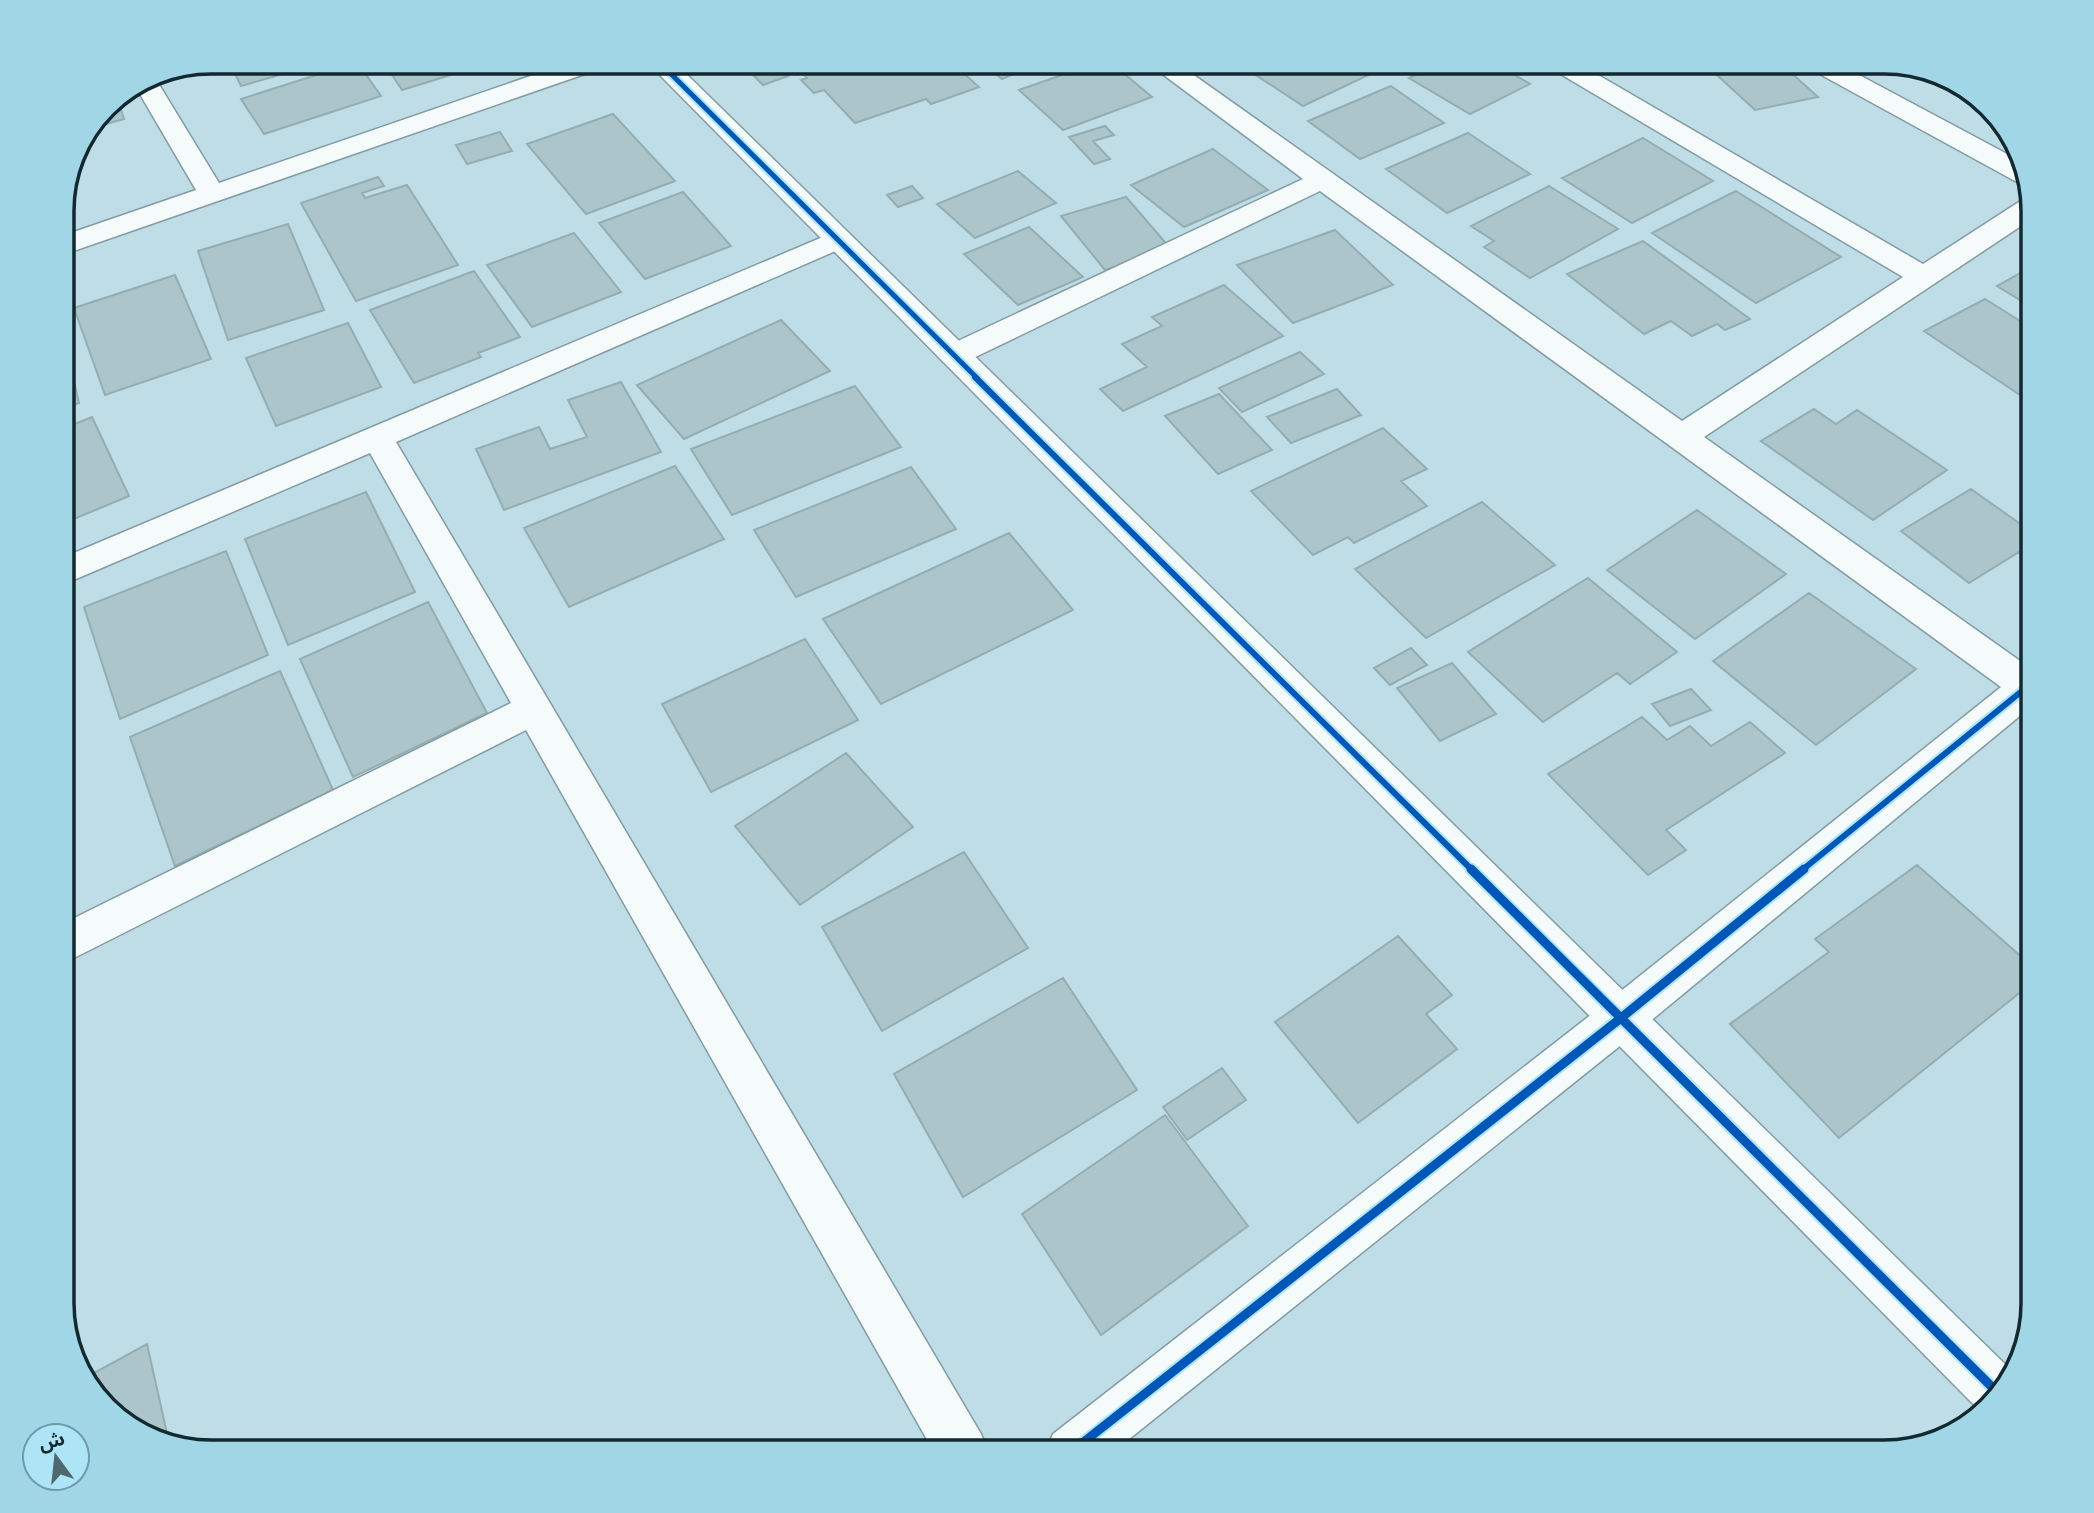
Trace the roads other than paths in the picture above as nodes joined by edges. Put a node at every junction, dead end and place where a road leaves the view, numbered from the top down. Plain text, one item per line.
1 (561, 74) edge
2 (671, 74) edge
3 (1175, 74) edge
4 (1578, 74) edge
5 (1838, 74) edge
6 (149, 88) edge
7 (2014, 169) edge
8 (1322, 180) junction
9 (212, 194) junction
10 (2021, 213) edge
11 (837, 240) junction
12 (74, 242) edge
13 (1924, 277) junction
14 (954, 355) junction
15 (377, 437) junction
16 (1681, 437) junction
17 (74, 567) edge
18 (2021, 679) edge
19 (2021, 694) edge
20 (535, 708) junction
21 (74, 939) edge
22 (1620, 1018) junction
23 (1992, 1387) edge
24 (956, 1440) edge
25 (1086, 1440) edge

1 - 9 street
2 - 11 street
3 - 8 street
4 - 13 street
5 - 7 street
6 - 9 street
8 - 14 street
8 - 16 street
9 - 12 street
10 - 13 street
11 - 14 street
11 - 15 street
13 - 16 street
14 - 22 street
15 - 17 street
15 - 20 street
16 - 18 street
19 - 22 street
20 - 21 street
20 - 24 street
22 - 23 street
22 - 25 street

